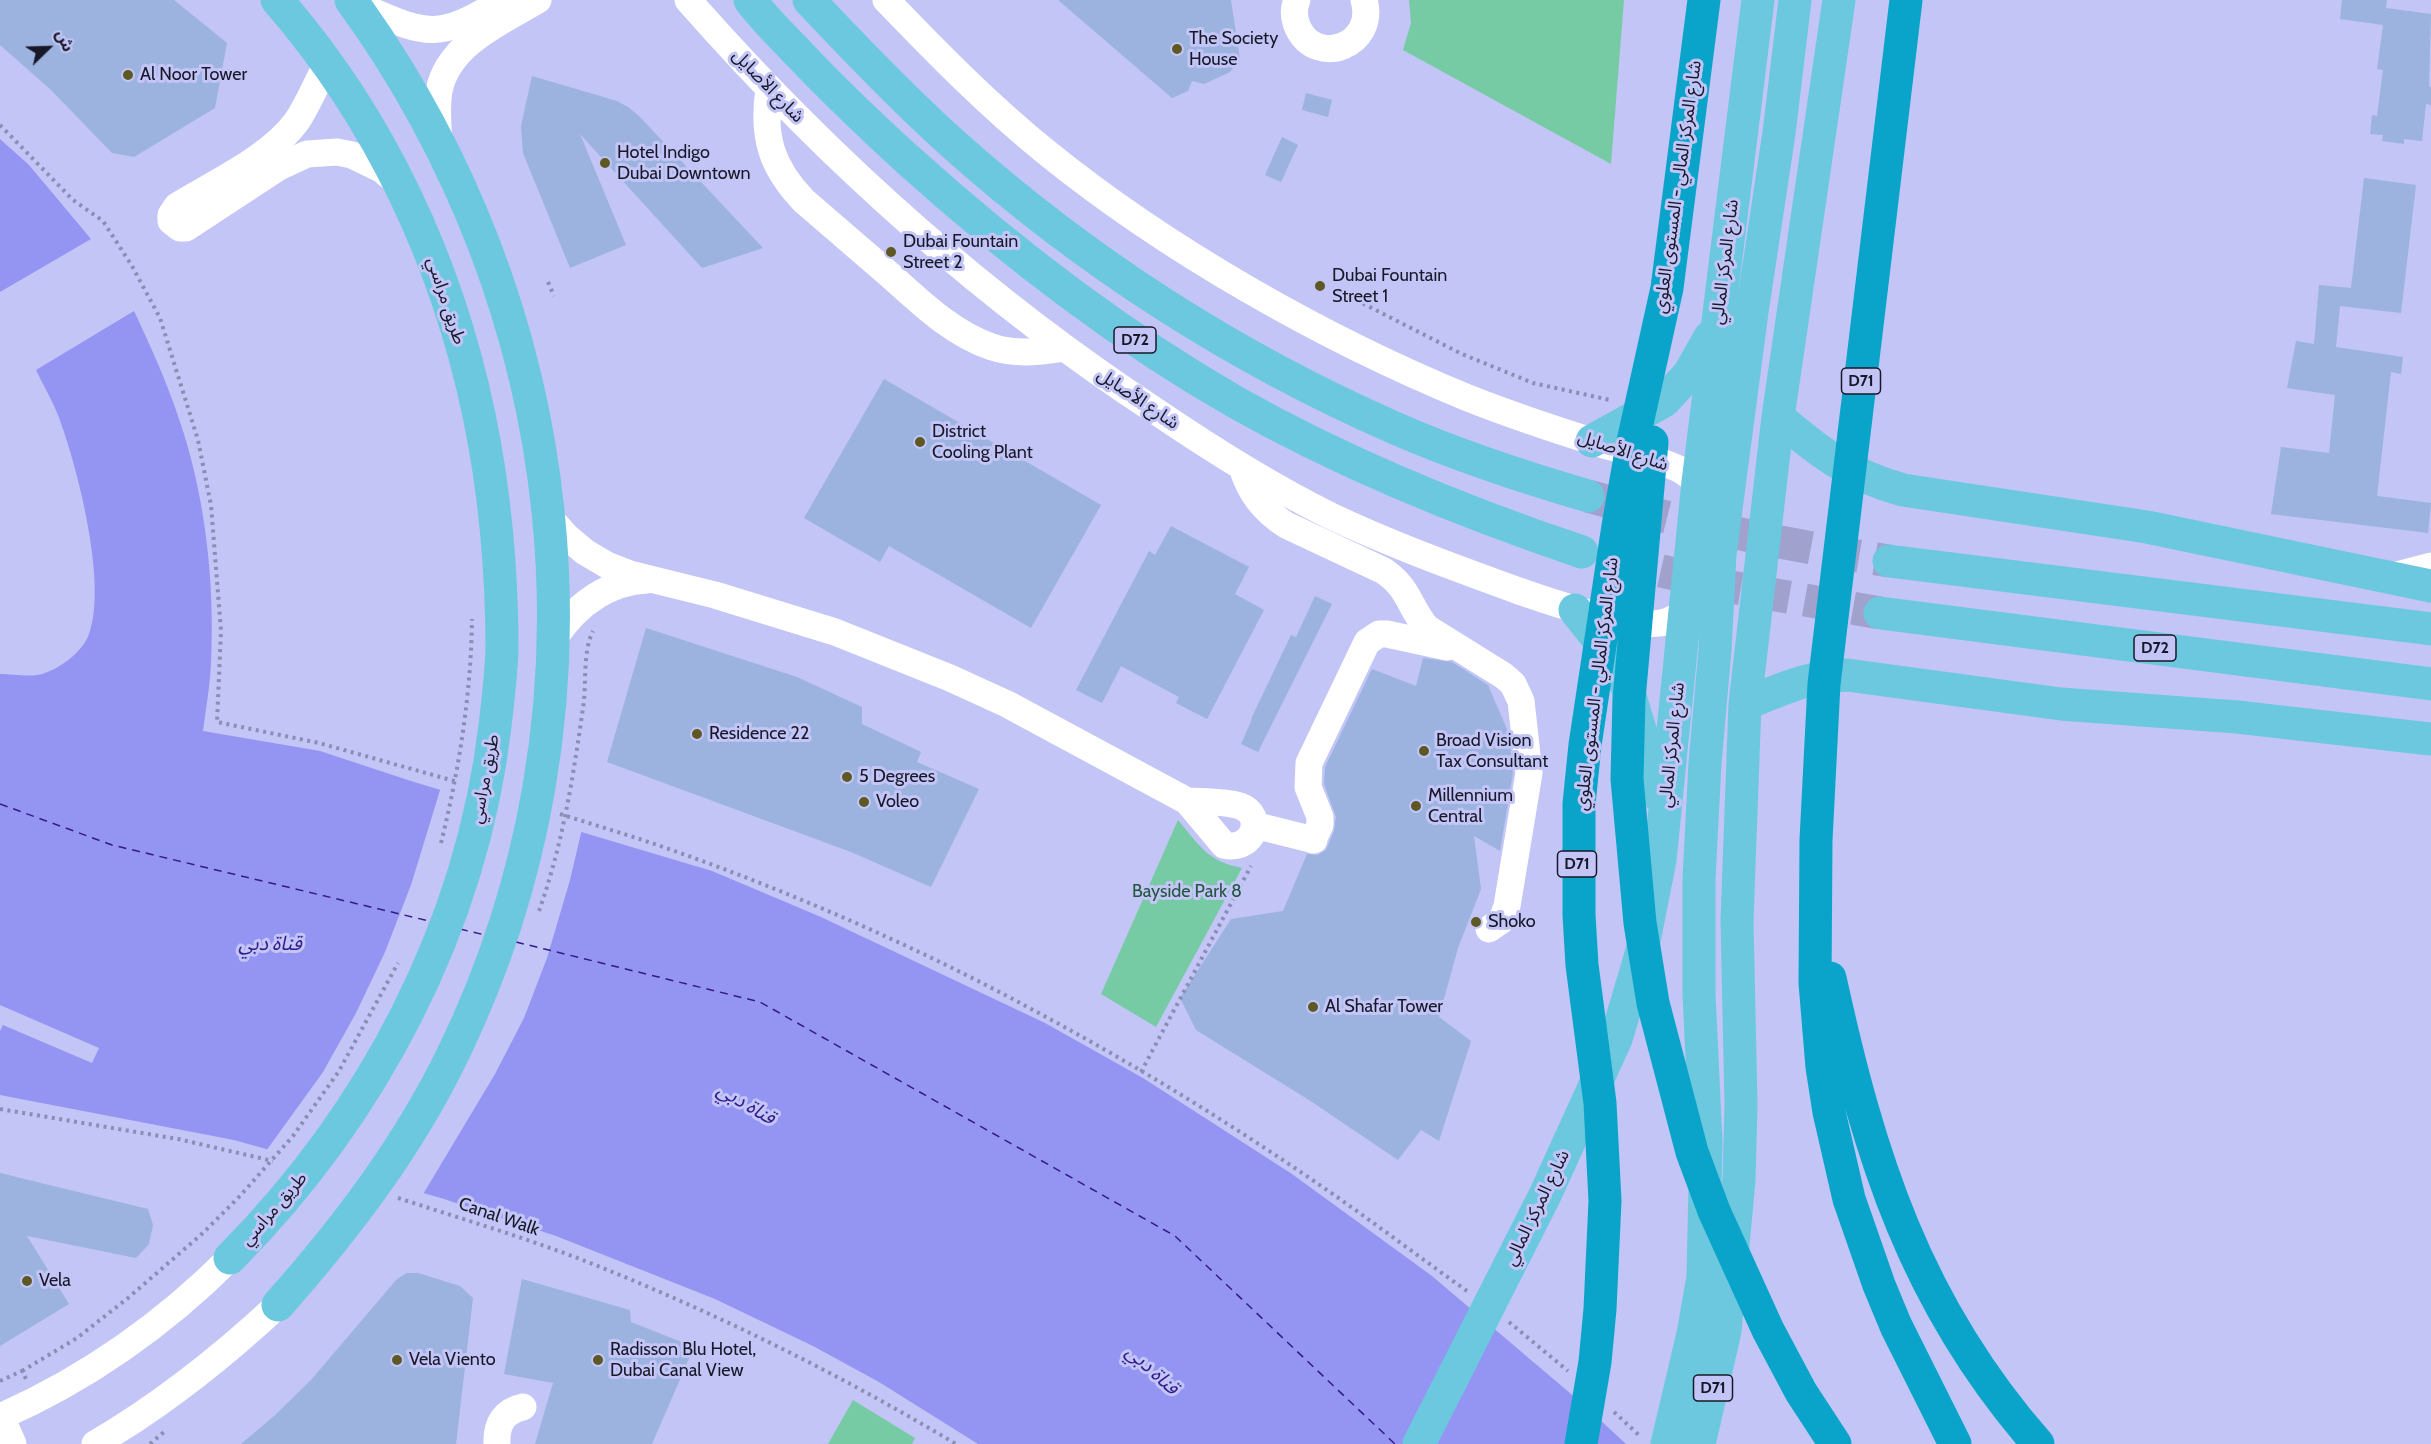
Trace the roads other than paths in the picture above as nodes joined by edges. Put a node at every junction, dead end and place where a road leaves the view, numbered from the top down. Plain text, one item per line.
1 (277, 0) edge
2 (503, 0) edge
3 (538, 0) edge
4 (688, 0) edge
5 (809, 0) edge
6 (837, 0) edge
7 (1297, 0) edge
8 (1364, 0) edge
9 (1704, 0) edge
10 (1758, 0) edge
11 (1795, 0) edge
12 (1839, 0) edge
13 (1906, 0) edge
14 (352, 2) edge
15 (891, 4) edge
16 (751, 5) edge
17 (327, 64) junction
18 (769, 89) junction
19 (904, 99) junction
20 (439, 143) junction
21 (404, 190) junction
22 (1667, 288) junction
23 (1717, 325) junction
24 (1064, 348) junction
25 (1778, 417) junction
26 (1592, 441) junction
27 (1242, 467) junction
28 (1698, 482) junction
29 (1588, 496) tunnel mouth
30 (549, 517) junction
31 (1582, 552) tunnel mouth
32 (1720, 554) junction
33 (1889, 561) tunnel mouth
34 (2431, 566) edge
35 (2387, 577) junction
36 (655, 580) junction
37 (2431, 586) edge
38 (1575, 610) junction
39 (1686, 610) junction
40 (1880, 613) tunnel mouth
41 (2431, 629) edge
42 (555, 646) junction
43 (1682, 648) junction
44 (1458, 649) junction
45 (1715, 650) junction
46 (2431, 684) edge
47 (1744, 704) junction
48 (2431, 739) edge
49 (1187, 801) junction
50 (1665, 814) junction
51 (1254, 839) junction
52 (1816, 905) junction
53 (1489, 928) dead end
54 (230, 1258) joint
55 (278, 1305) joint
56 (524, 1407) dead end
57 (0, 1417) edge
58 (126, 1433) edge
59 (1655, 1442) edge
60 (13, 1444) edge
61 (95, 1444) edge
62 (497, 1444) edge
63 (1419, 1444) edge
64 (1581, 1444) edge
65 (1699, 1444) edge
66 (1835, 1444) edge
67 (1955, 1444) edge
68 (2038, 1444) edge

1 - 17 main road, طريق مراسي
2 - 14 street
3 - 20 street
4 - 18 street, شارع الأصايل
5 - 19 main road, D72
6 - 19 main road
7 - 8 street
9 - 22 highway, شارع المركز المالي - المستوى العلوي / D71
10 - 23 main road, شارع المركز المالي
11 - 32 main road
12 - 25 main road, D71
13 - 52 highway, D71
14 - 20 main road
15 - 26 street, شارع الأصايل
16 - 31 main road, D72
17 - 21 main road, طريق مراسي
17 - 21 street
18 - 24 street, شارع الأصايل
18 - 24 street
19 - 29 main road, D72
20 - 30 main road
21 - 54 main road, طريق مراسي
22 - 64 highway, شارع المركز المالي - المستوى العلوي / D71
22 - 66 highway
23 - 26 main road
23 - 28 main road, شارع المركز المالي
24 - 27 street, شارع الأصايل
25 - 35 main road
25 - 47 main road, D71
26 - 28 street, شارع الأصايل
27 - 38 street, شارع الأصايل
27 - 44 street
28 - 32 street
28 - 39 main road, شارع المركز المالي
30 - 36 street
30 - 42 main road
32 - 39 street
32 - 45 main road
33 - 41 main road
34 - 35 street
35 - 37 main road
36 - 42 street
36 - 49 street
38 - 39 street, شارع الأصايل
38 - 50 main road
39 - 43 main road, شارع المركز المالي
40 - 46 main road, D72
42 - 55 main road
43 - 45 main road
43 - 50 main road, شارع المركز المالي
44 - 51 street
44 - 53 street
45 - 59 main road
47 - 48 main road
47 - 65 main road, D71
49 - 51 street
49 - 51 street
50 - 63 main road, شارع المركز المالي
52 - 67 highway
52 - 68 highway
54 - 57 street, طريق مراسي
55 - 58 street
56 - 62 street
57 - 60 street
58 - 61 street

